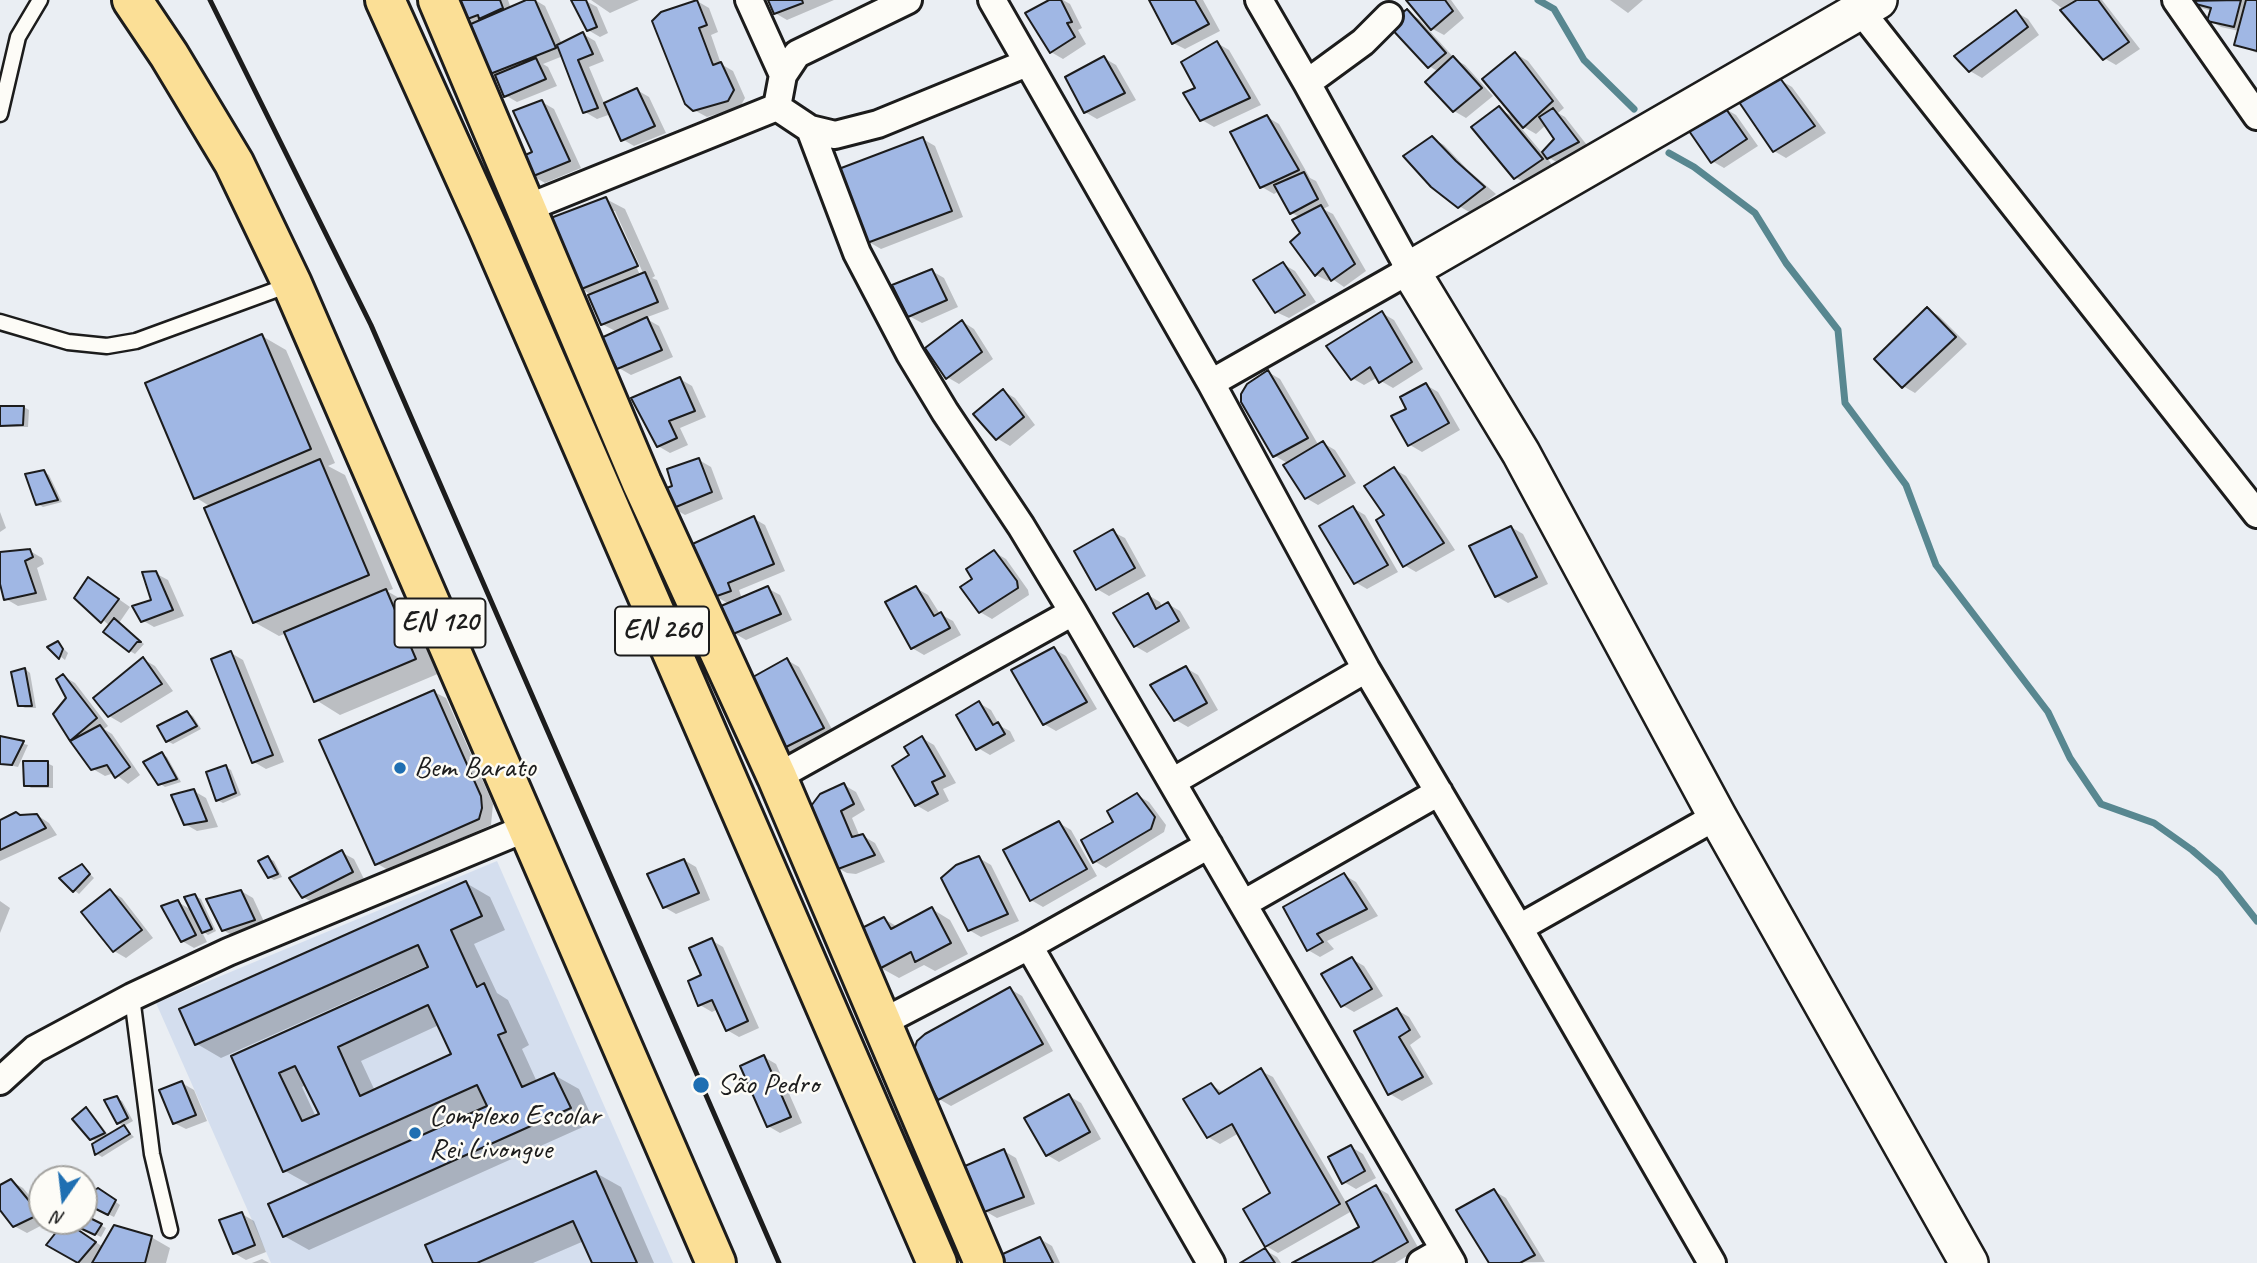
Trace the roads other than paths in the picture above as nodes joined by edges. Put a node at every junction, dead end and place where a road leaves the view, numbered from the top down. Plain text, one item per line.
1 (40, 0) edge
2 (132, 0) edge
3 (749, 0) edge
4 (908, 0) edge
5 (992, 0) edge
6 (1259, 0) edge
7 (2176, 0) edge
8 (439, 2) edge
9 (1869, 5) edge
10 (392, 15) edge
11 (1389, 16) dead end
12 (1027, 63) junction
13 (783, 75) junction
14 (1307, 83) junction
15 (777, 107) junction
16 (0, 114) edge
17 (2257, 116) edge
18 (810, 129) junction
19 (527, 208) junction
20 (1410, 270) junction
21 (292, 284) junction
22 (0, 322) edge
23 (1211, 383) junction
24 (642, 483) junction
25 (604, 499) junction
26 (2257, 514) edge
27 (1073, 612) junction
28 (1366, 669) junction
29 (777, 777) junction
30 (1171, 782) junction
31 (1438, 792) junction
32 (1717, 816) junction
33 (529, 827) junction
34 (1209, 845) junction
35 (1243, 904) junction
36 (1519, 928) junction
37 (1029, 946) junction
38 (132, 997) junction
39 (883, 1022) junction
40 (0, 1081) edge
41 (170, 1230) dead end
42 (1439, 1259) edge
43 (716, 1263) edge
44 (937, 1263) edge
45 (984, 1263) edge
46 (1211, 1263) edge
47 (1712, 1263) edge
48 (1969, 1263) edge

1 - 16 lane
2 - 21 main road, EN 120
3 - 13 street
4 - 13 street
5 - 12 street
6 - 14 street
7 - 17 street
8 - 10 main road
8 - 19 main road, EN 260
9 - 20 street
9 - 26 street
10 - 25 main road, EN 260
11 - 14 street
12 - 18 street
12 - 23 street
13 - 15 street
14 - 20 street
15 - 18 street
15 - 19 street
18 - 27 street
19 - 24 main road, EN 260
20 - 23 street
20 - 32 street
21 - 22 lane
21 - 33 main road, EN 120
23 - 28 street
24 - 25 main road
24 - 29 main road, EN 260
25 - 44 main road, EN 260
27 - 29 street
27 - 30 street
28 - 30 street
28 - 31 street
29 - 39 main road, EN 260
30 - 34 street
31 - 35 street
31 - 36 street
32 - 36 street
32 - 48 street
33 - 38 street
33 - 43 main road, EN 120
34 - 35 street
34 - 37 street
35 - 42 street
36 - 47 street
37 - 39 street
37 - 46 street
38 - 40 street
38 - 41 lane
39 - 45 main road, EN 260

